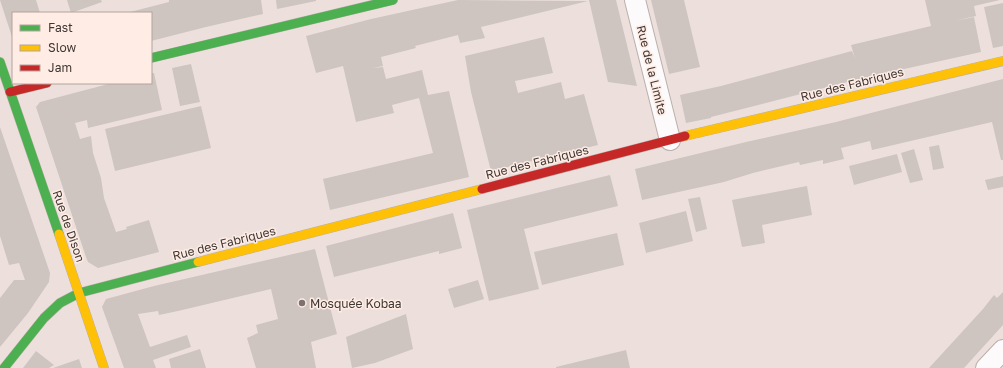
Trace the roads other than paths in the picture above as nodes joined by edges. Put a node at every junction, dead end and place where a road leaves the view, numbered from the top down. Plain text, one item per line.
1 (393, 0) edge
2 (634, 0) edge
3 (152, 58) edge
4 (1003, 60) edge
5 (0, 62) edge
6 (43, 84) edge
7 (10, 92) junction
8 (670, 140) junction
9 (79, 293) junction
10 (1003, 350) edge
11 (4, 368) edge
12 (104, 368) edge
13 (986, 368) edge

1 - 3 street
2 - 8 street, Rue de la Limite
4 - 8 street, Rue des Fabriques
5 - 7 street, Rue de Dison
6 - 7 street
7 - 9 street, Rue de Dison
8 - 9 street, Rue des Fabriques
9 - 11 street, Rue des Fabriques
9 - 12 street, Rue de Dison
10 - 13 street

